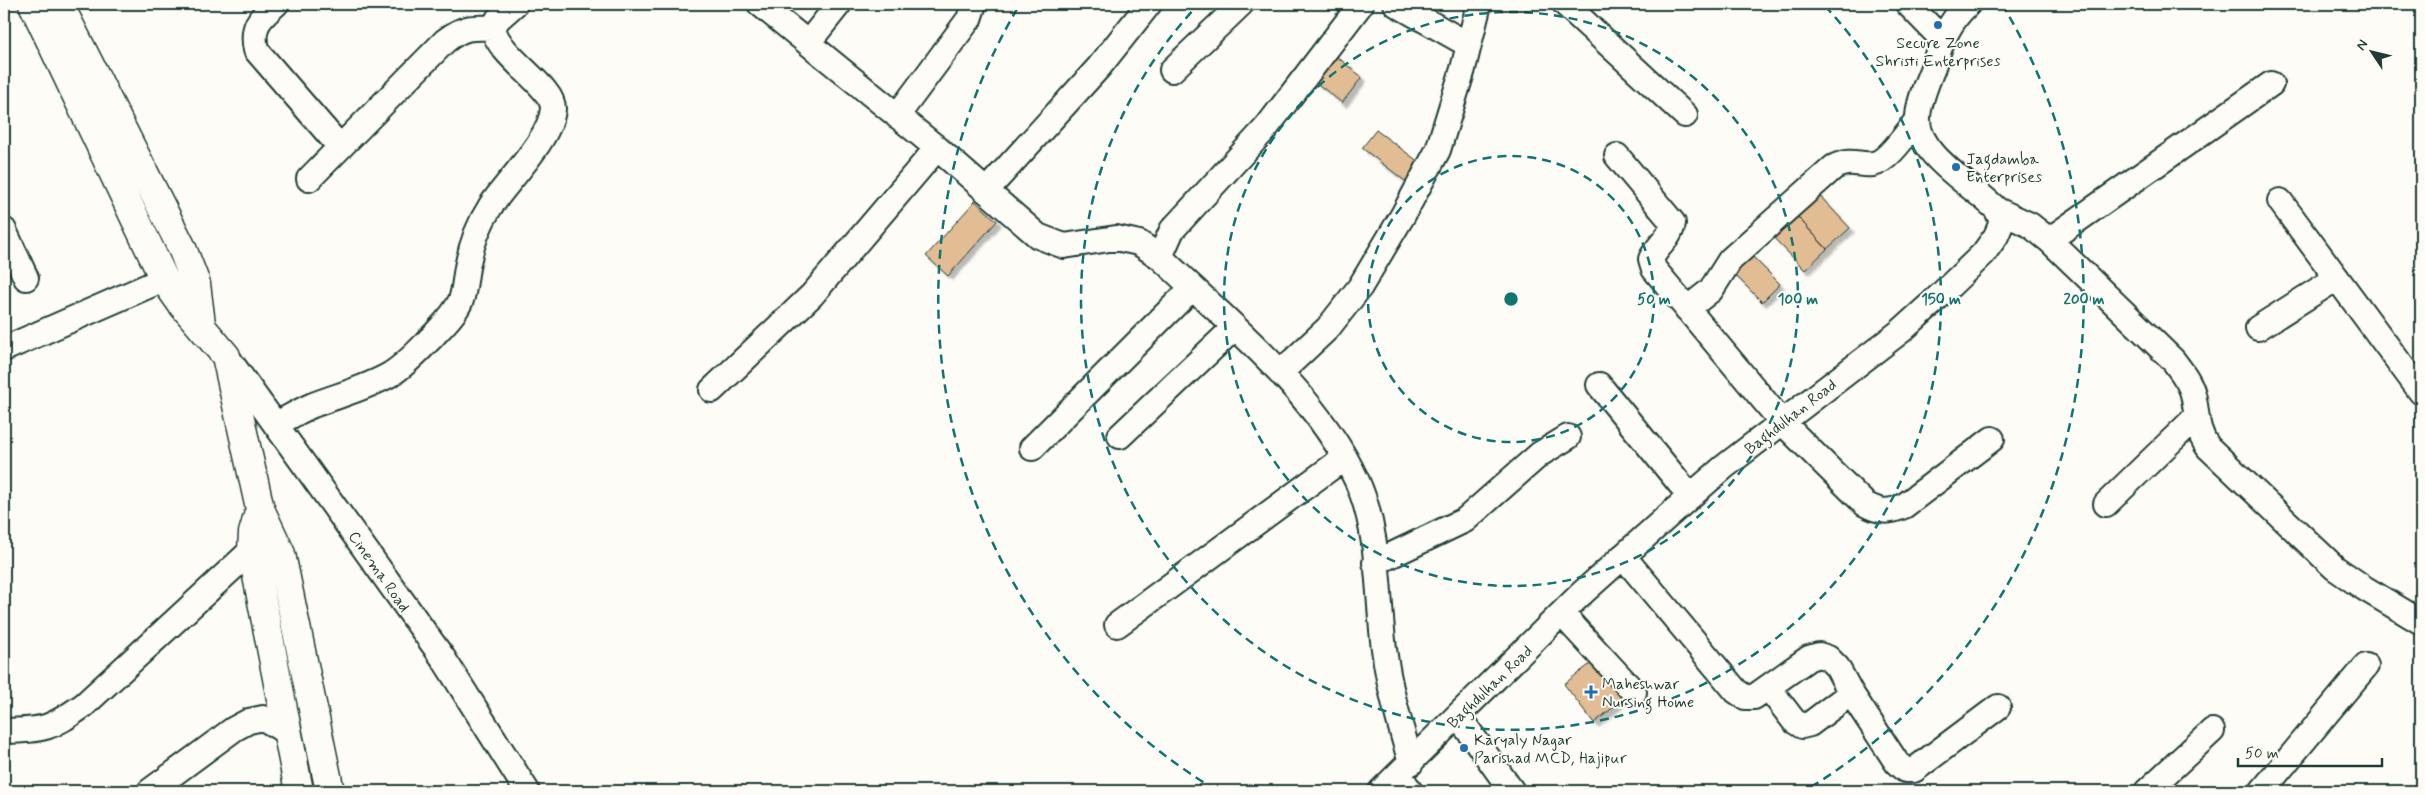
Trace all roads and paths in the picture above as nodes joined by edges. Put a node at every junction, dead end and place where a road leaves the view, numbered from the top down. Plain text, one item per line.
1 (33, 4) edge
2 (59, 4) edge
3 (276, 4) edge
4 (515, 4) edge
5 (760, 4) edge
6 (839, 4) edge
7 (974, 4) edge
8 (1149, 4) edge
9 (1241, 4) edge
10 (1361, 4) edge
11 (1396, 4) edge
12 (1479, 4) edge
13 (1565, 4) edge
14 (1908, 4) edge
15 (1968, 4) edge
16 (493, 28) junction
17 (1942, 39) junction
18 (808, 43) junction
19 (1469, 45) junction
20 (1172, 70) dead end
21 (2271, 84) dead end
22 (1686, 115) dead end
23 (897, 116) junction
24 (1918, 119) junction
25 (340, 147) junction
26 (937, 148) junction
27 (1617, 156) dead end
28 (309, 179) dead end
29 (986, 191) junction
30 (2280, 201) dead end
31 (1998, 210) junction
32 (4, 230) edge
33 (2049, 240) junction
34 (1160, 258) junction
35 (26, 278) dead end
36 (2337, 278) junction
37 (164, 279) junction
38 (1192, 288) junction
39 (1687, 309) junction
40 (201, 324) junction
41 (1234, 328) junction
42 (2258, 328) dead end
43 (4, 349) edge
44 (226, 356) junction
45 (1280, 373) junction
46 (1599, 385) dead end
47 (712, 390) dead end
48 (2421, 392) edge
49 (2195, 418) junction
50 (1782, 422) junction
51 (276, 424) junction
52 (1120, 436) dead end
53 (1568, 437) dead end
54 (1992, 439) dead end
55 (1032, 448) dead end
56 (1344, 458) junction
57 (1690, 496) junction
58 (2106, 504) dead end
59 (260, 509) junction
60 (252, 550) junction
61 (1623, 556) junction
62 (1375, 563) junction
63 (1562, 614) junction
64 (2421, 622) edge
65 (1117, 625) dead end
66 (2366, 666) dead end
67 (1768, 687) junction
68 (1634, 692) dead end
69 (1851, 694) junction
70 (1998, 707) dead end
71 (1458, 716) junction
72 (4, 731) edge
73 (2212, 731) dead end
74 (288, 732) junction
75 (1407, 776) edge
76 (150, 791) edge
77 (300, 791) edge
78 (330, 791) edge
79 (526, 791) edge
80 (1380, 791) edge
81 (1512, 791) edge
82 (2147, 791) edge
83 (2262, 791) edge

1 - 37 main road
2 - 40 main road
3 - 25 street
4 - 16 street
5 - 18 street
6 - 18 street
7 - 23 street
8 - 29 street
9 - 20 street
10 - 34 street
11 - 19 street
12 - 19 street
13 - 22 street
14 - 17 street
15 - 17 street
16 - 25 street
16 - 51 street
17 - 24 street
18 - 23 street
19 - 45 street
21 - 33 street
23 - 26 street
24 - 31 street
24 - 39 street
25 - 28 street
26 - 29 street
26 - 47 street
27 - 39 street
29 - 34 street
30 - 36 street
31 - 33 street
31 - 50 street, Baghdulhan Road
32 - 35 street
33 - 49 street
34 - 38 street
36 - 42 street
36 - 48 street
37 - 40 main road
37 - 43 street
38 - 41 street
38 - 55 street
39 - 50 street
40 - 44 main road
41 - 45 street
41 - 52 street
44 - 51 street, Cinema Road
44 - 59 main road
45 - 56 street
46 - 57 street
49 - 58 street
49 - 64 street
50 - 54 street
50 - 57 street, Baghdulhan Road
51 - 79 street, Cinema Road
53 - 62 street
56 - 62 street
56 - 65 street
57 - 61 street, Baghdulhan Road
59 - 60 main road
59 - 78 main road
60 - 72 street
60 - 74 main road
61 - 63 street, Baghdulhan Road
61 - 67 street
62 - 75 street
63 - 68 street
63 - 71 street, Baghdulhan Road
66 - 83 street
67 - 69 street
67 - 69 street
69 - 70 street
71 - 75 street, Baghdulhan Road
71 - 81 street
73 - 82 street
74 - 76 street
74 - 77 main road
75 - 80 street, Baghdulhan Road

